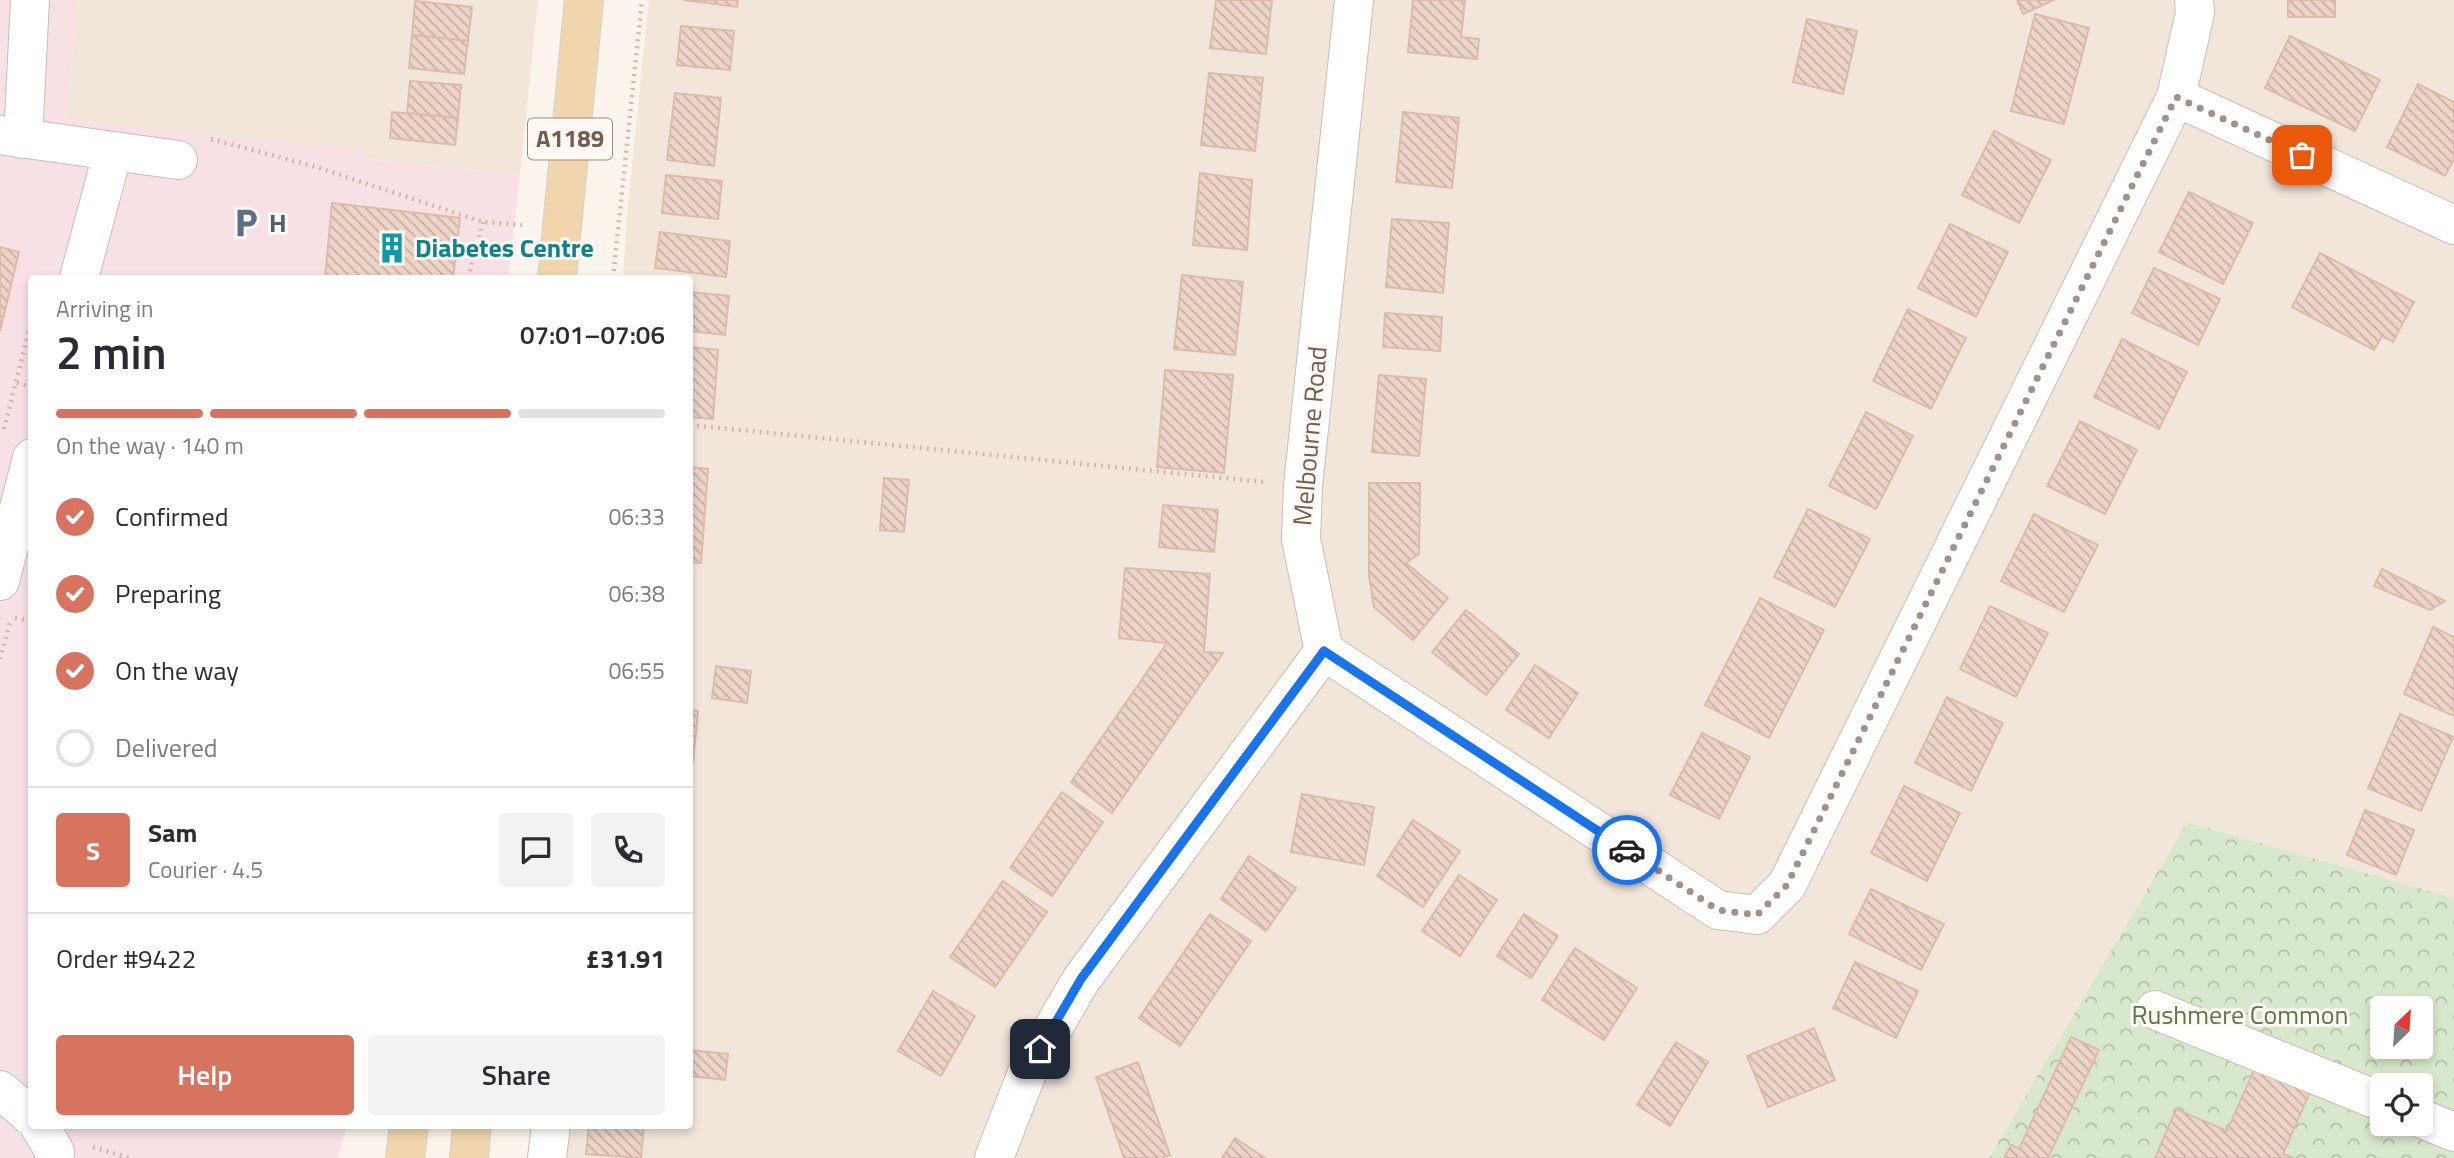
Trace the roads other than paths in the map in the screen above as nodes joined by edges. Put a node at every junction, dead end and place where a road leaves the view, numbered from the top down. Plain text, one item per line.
1 (30, 0) edge
2 (584, 0) edge
3 (1354, 0) edge
4 (2194, 0) edge
5 (2176, 97) junction
6 (12, 137) edge
7 (193, 149) road end
8 (113, 151) junction
9 (2454, 225) edge
10 (80, 275) edge
11 (556, 275) edge
12 (28, 472) edge
13 (3, 560) edge
14 (1324, 651) junction
15 (2155, 1010) dead end
16 (0, 1090) edge
17 (2370, 1097) edge
18 (28, 1114) edge
19 (2433, 1123) edge
20 (41, 1129) edge
21 (409, 1129) edge
22 (472, 1129) edge
23 (551, 1129) edge
24 (2454, 1132) edge
25 (1001, 1156) edge
26 (54, 1158) edge
27 (405, 1158) edge
28 (469, 1158) edge
29 (548, 1158) edge

1 - 6 street
2 - 11 main road, A1189
3 - 14 street, Melbourne Road
4 - 5 street
5 - 9 street
5 - 14 street
6 - 8 street
7 - 8 street
8 - 10 street
12 - 13 street
14 - 25 street
15 - 17 street
16 - 18 street
19 - 24 street
20 - 26 street
21 - 27 main road
22 - 28 main road
23 - 29 street

